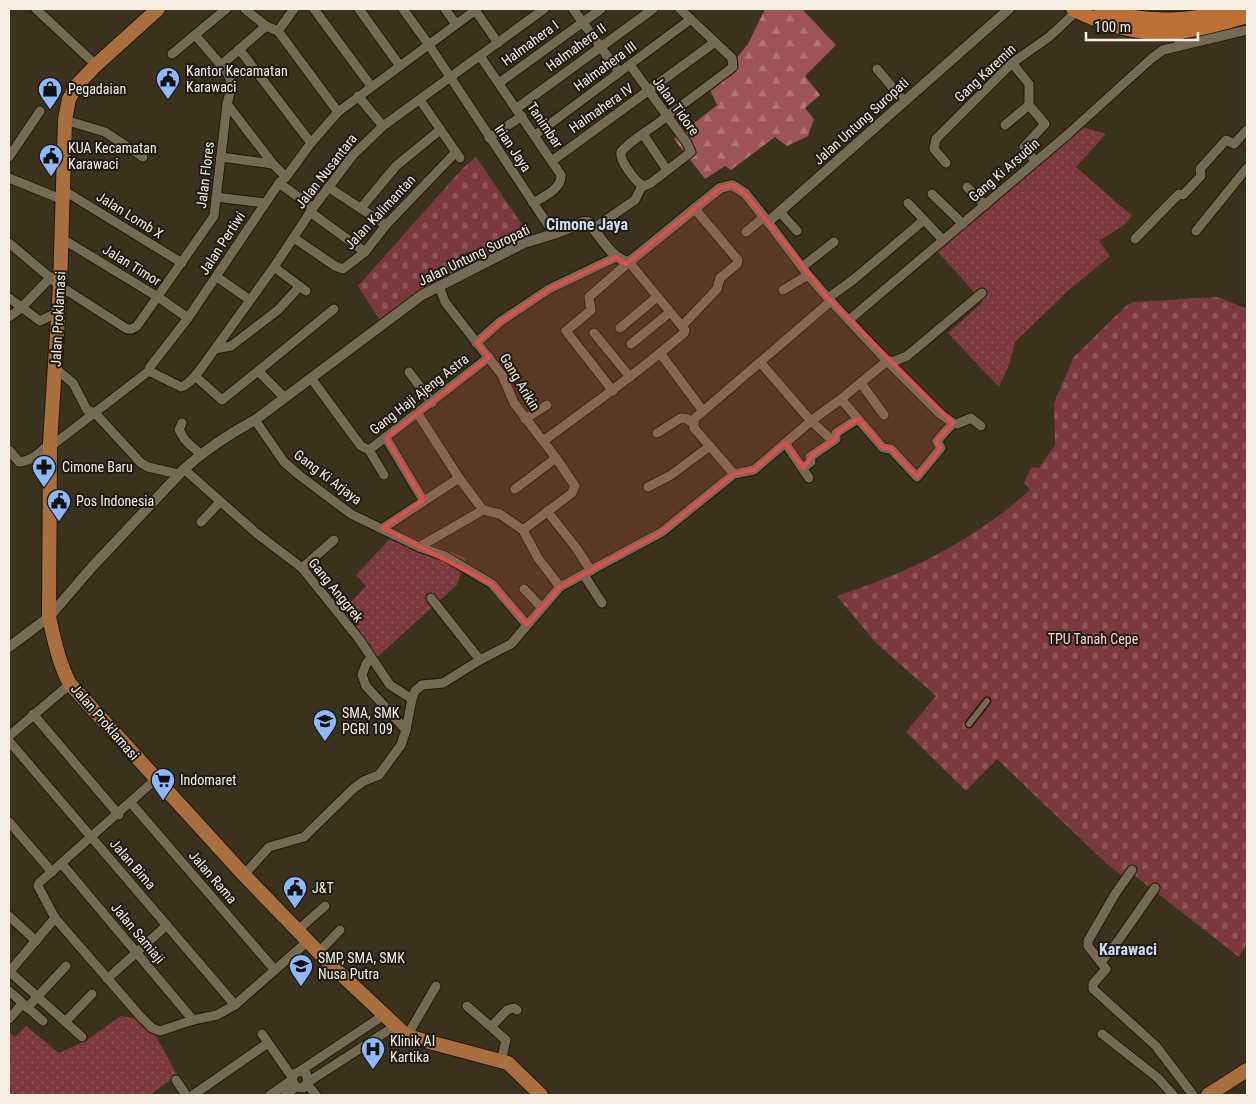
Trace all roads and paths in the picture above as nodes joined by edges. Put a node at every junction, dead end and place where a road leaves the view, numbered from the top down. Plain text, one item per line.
1 (36, 9) edge
2 (158, 9) edge
3 (226, 9) edge
4 (245, 9) edge
5 (294, 9) edge
6 (314, 9) edge
7 (359, 9) edge
8 (403, 9) edge
9 (445, 9) edge
10 (476, 9) edge
11 (544, 9) edge
12 (573, 9) edge
13 (601, 9) edge
14 (652, 9) edge
15 (680, 9) edge
16 (1009, 9) edge
17 (1101, 9) edge
18 (1238, 9) edge
19 (1075, 10) edge
20 (533, 12) edge
21 (1247, 16) edge
22 (691, 19) junction
23 (583, 22) junction
24 (456, 24) junction
25 (266, 26) junction
26 (1247, 30) edge
27 (278, 32) junction
28 (195, 35) junction
29 (1179, 39) junction
30 (715, 42) junction
31 (498, 43) junction
32 (429, 45) junction
33 (601, 46) junction
34 (239, 48) junction
35 (172, 54) dead end
36 (480, 56) junction
37 (1012, 64) junction
38 (96, 65) junction
39 (630, 65) junction
40 (220, 66) junction
41 (400, 66) junction
42 (877, 69) dead end
43 (619, 72) junction
44 (450, 78) junction
45 (499, 83) junction
46 (371, 86) junction
47 (649, 92) junction
48 (358, 96) junction
49 (420, 100) junction
50 (904, 101) junction
51 (227, 104) junction
52 (1029, 105) junction
53 (40, 111) dead end
54 (338, 112) junction
55 (520, 112) junction
56 (667, 117) junction
57 (65, 120) junction
58 (1005, 125) dead end
59 (383, 126) junction
60 (440, 130) junction
61 (1247, 130) edge
62 (643, 134) junction
63 (535, 135) junction
64 (489, 138) junction
65 (311, 143) junction
66 (9, 157) edge
67 (143, 157) dead end
68 (221, 157) junction
69 (552, 161) junction
70 (1036, 161) junction
71 (946, 163) dead end
72 (273, 164) junction
73 (1247, 168) edge
74 (667, 170) junction
75 (9, 178) edge
76 (282, 180) junction
77 (642, 186) junction
78 (328, 187) junction
79 (968, 187) dead end
80 (932, 194) dead end
81 (63, 195) junction
82 (216, 197) junction
83 (908, 202) dead end
84 (264, 203) junction
85 (533, 203) junction
86 (985, 205) junction
87 (361, 208) junction
88 (694, 208) junction
89 (312, 210) junction
90 (780, 212) junction
91 (766, 219) junction
92 (924, 220) junction
93 (963, 224) junction
94 (386, 225) junction
95 (594, 228) junction
96 (797, 231) dead end
97 (1196, 231) dead end
98 (746, 232) dead end
99 (554, 234) junction
100 (61, 238) junction
101 (294, 238) junction
102 (943, 240) junction
103 (1135, 240) dead end
104 (834, 242) dead end
105 (9, 244) edge
106 (365, 252) junction
107 (616, 257) junction
108 (629, 262) junction
109 (182, 263) junction
110 (274, 267) junction
111 (805, 271) junction
112 (217, 277) junction
113 (56, 281) junction
114 (439, 286) junction
115 (784, 290) dead end
116 (982, 293) dead end
117 (158, 297) junction
118 (657, 297) junction
119 (9, 298) edge
120 (829, 299) junction
121 (250, 300) junction
122 (21, 308) junction
123 (334, 309) dead end
124 (58, 312) junction
125 (669, 313) junction
126 (9, 317) edge
127 (188, 318) junction
128 (849, 320) junction
129 (682, 326) junction
130 (620, 328) dead end
131 (594, 333) dead end
132 (476, 343) junction
133 (631, 344) dead end
134 (215, 349) junction
135 (660, 353) junction
136 (489, 357) junction
137 (887, 361) junction
138 (760, 362) junction
139 (56, 370) junction
140 (149, 371) junction
141 (258, 371) junction
142 (409, 372) dead end
143 (195, 376) junction
144 (630, 377) junction
145 (311, 378) junction
146 (860, 384) junction
147 (613, 390) junction
148 (284, 397) junction
149 (841, 399) junction
150 (432, 403) junction
151 (547, 405) dead end
152 (703, 411) junction
153 (95, 413) junction
154 (418, 414) junction
155 (884, 415) dead end
156 (525, 419) junction
157 (858, 419) junction
158 (255, 420) junction
159 (811, 421) junction
160 (182, 422) dead end
161 (952, 423) junction
162 (694, 424) junction
163 (981, 426) dead end
164 (657, 433) dead end
165 (386, 438) junction
166 (543, 441) junction
167 (833, 442) junction
168 (785, 443) junction
169 (50, 445) junction
170 (710, 446) junction
171 (9, 450) edge
172 (370, 450) junction
173 (200, 454) junction
174 (556, 458) junction
175 (803, 468) junction
176 (181, 472) junction
177 (734, 474) junction
178 (384, 475) dead end
179 (459, 478) junction
180 (809, 478) dead end
181 (648, 487) dead end
182 (515, 490) dead end
183 (423, 500) junction
184 (220, 502) junction
185 (483, 510) junction
186 (547, 511) junction
187 (201, 522) dead end
188 (383, 528) junction
189 (523, 530) junction
190 (334, 540) dead end
191 (419, 547) junction
192 (302, 568) junction
193 (587, 573) junction
194 (560, 587) junction
195 (524, 589) dead end
196 (431, 598) dead end
197 (602, 603) dead end
198 (542, 608) junction
199 (49, 617) junction
200 (527, 625) junction
201 (9, 647) edge
202 (370, 658) junction
203 (480, 660) junction
204 (70, 684) junction
205 (412, 699) junction
206 (987, 701) dead end
207 (33, 714) junction
208 (969, 724) dead end
209 (406, 730) junction
210 (9, 736) edge
211 (9, 741) edge
212 (156, 779) junction
213 (131, 803) junction
214 (119, 814) junction
215 (9, 822) edge
216 (92, 838) junction
217 (62, 864) junction
218 (1132, 870) dead end
219 (52, 872) junction
220 (244, 875) junction
221 (1156, 888) dead end
222 (325, 906) dead end
223 (9, 916) edge
224 (55, 918) junction
225 (167, 925) junction
226 (340, 930) dead end
227 (297, 931) junction
228 (36, 941) junction
229 (308, 941) junction
230 (319, 952) junction
231 (136, 953) junction
232 (1101, 962) junction
233 (66, 966) dead end
234 (274, 969) junction
235 (9, 971) edge
236 (107, 979) junction
237 (436, 986) dead end
238 (9, 991) edge
239 (92, 994) dead end
240 (31, 1002) junction
241 (235, 1005) junction
242 (467, 1006) dead end
243 (518, 1010) dead end
244 (384, 1015) junction
245 (9, 1019) edge
246 (193, 1020) junction
247 (43, 1021) dead end
248 (66, 1021) junction
249 (395, 1026) junction
250 (492, 1026) junction
251 (262, 1034) dead end
252 (1102, 1034) dead end
253 (407, 1036) junction
254 (82, 1037) dead end
255 (268, 1043) junction
256 (501, 1061) junction
257 (1247, 1070) edge
258 (176, 1080) dead end
259 (300, 1083) edge
260 (278, 1094) edge
261 (186, 1095) edge
262 (193, 1095) edge
263 (316, 1095) edge
264 (541, 1095) edge
265 (1173, 1095) edge
266 (1193, 1095) edge
267 (1208, 1095) edge

1 - 38 street
2 - 38 main road, Jalan Proklamasi
3 - 28 street
4 - 25 street
5 - 27 street
6 - 46 street
7 - 41 street
8 - 32 street, Irian Jaya
9 - 24 street
10 - 24 street, Jalan Pertiwi
10 - 31 street, Jalan Pertiwi
11 - 20 street, Jalan Nusantara
12 - 23 street
13 - 23 street, Halmahera I
14 - 33 street, Halmahera II
15 - 22 street
16 - 50 street, Jalan Untung Suropati
17 - 18 highway
19 - 29 highway
19 - 37 street, Gang Karemin
20 - 31 street, Jalan Nusantara
21 - 29 highway
22 - 30 street
22 - 39 street, Halmahera III
23 - 33 street
23 - 45 street, Halmahera I
24 - 32 street, Jalan Pertiwi
25 - 27 street
25 - 34 street
26 - 29 street, Gang Ki Arsudin
27 - 54 street
28 - 35 street
28 - 40 street, Jalan Flores
29 - 70 street, Gang Ki Arsudin
30 - 47 street, Halmahera IV
30 - 56 street
31 - 36 street, Jalan Nusantara
32 - 41 street, Jalan Pertiwi
32 - 44 street, Irian Jaya
33 - 43 street
33 - 55 street, Halmahera II
34 - 40 street
34 - 65 street
36 - 44 street, Jalan Nusantara
36 - 45 street, Tanimbar
37 - 52 street
37 - 71 street, Gang Karemin
38 - 57 main road, Jalan Proklamasi
39 - 43 street, Halmahera III
39 - 47 street, Jalan Tidore
40 - 51 street, Jalan Flores
41 - 46 street, Jalan Pertiwi
42 - 50 street
43 - 63 street, Halmahera III
44 - 49 street, Jalan Nusantara
44 - 64 street, Irian Jaya
45 - 55 street, Tanimbar
46 - 48 street, Jalan Pertiwi
47 - 56 street, Jalan Tidore
47 - 69 street, Halmahera IV
48 - 54 street, Jalan Pertiwi
48 - 59 street
49 - 59 street, Jalan Nusantara
49 - 60 street
50 - 90 street, Jalan Untung Suropati
51 - 68 street, Jalan Flores
51 - 72 street
52 - 58 street
52 - 70 street
53 - 66 street
54 - 65 street, Jalan Pertiwi
55 - 63 street, Tanimbar
55 - 64 street, Halmahera II
56 - 62 street
56 - 74 street, Jalan Tidore
57 - 67 street
57 - 81 main road, Jalan Proklamasi
59 - 78 street, Jalan Nusantara
60 - 87 street
60 - 94 street, Jalan Kalimantan
61 - 103 street
62 - 74 street
62 - 77 street
63 - 69 street, Tanimbar
64 - 85 street, Irian Jaya
65 - 76 street, Jalan Pertiwi
68 - 72 street
68 - 82 street, Jalan Flores
69 - 85 street, Tanimbar
70 - 86 street, Gang Ki Arsudin
72 - 76 street
73 - 97 street
74 - 77 street, Jalan Tidore
75 - 81 street, Jalan Lomb X
76 - 84 street, Jalan Pertiwi
76 - 89 street
77 - 95 street
78 - 87 street
78 - 89 street, Jalan Nusantara
79 - 86 street
80 - 93 street
81 - 100 main road, Jalan Proklamasi
81 - 109 street, Jalan Lomb X
82 - 84 street
82 - 109 street, Jalan Flores
83 - 92 street
84 - 112 street, Jalan Pertiwi
85 - 99 street, Irian Jaya
86 - 93 street, Gang Ki Arsudin
87 - 94 street
88 - 91 street
88 - 108 street
88 - 129 street
89 - 101 street, Jalan Nusantara
89 - 106 street
90 - 91 street, Jalan Untung Suropati
90 - 96 street
91 - 98 street
91 - 111 street
92 - 102 street
92 - 120 street
93 - 102 street, Gang Ki Arsudin
94 - 106 street, Jalan Kalimantan
95 - 99 street, Jalan Untung Suropati
95 - 107 street
99 - 114 street, Jalan Untung Suropati
100 - 113 main road, Jalan Proklamasi
100 - 117 street, Jalan Timor
101 - 106 street, Jalan Kalimantan
101 - 110 street, Jalan Nusantara
102 - 128 street, Gang Ki Arsudin
104 - 111 street
105 - 113 street
107 - 108 street
107 - 132 street
108 - 118 street
108 - 147 street
109 - 117 street, Jalan Flores
110 - 121 street, Jalan Nusantara
110 - 134 street
111 - 115 street
111 - 120 street
112 - 121 street
112 - 127 street, Jalan Pertiwi
113 - 117 street, Jalan Flores
113 - 122 street
113 - 124 main road, Jalan Proklamasi
114 - 132 street, Gang Arikin
114 - 145 street, Jalan Untung Suropati
116 - 137 street
117 - 127 street, Jalan Timor
118 - 125 street
118 - 130 street
119 - 122 street
120 - 128 street
120 - 138 street
121 - 134 street, Jalan Nusantara
122 - 124 street
122 - 126 street
123 - 141 street
124 - 139 main road, Jalan Proklamasi
125 - 129 street
125 - 133 street
127 - 140 street, Jalan Pertiwi
128 - 137 street
129 - 135 street
131 - 144 street
132 - 136 street, Gang Arikin
134 - 143 street
135 - 144 street
135 - 152 street
136 - 150 street, Gang Haji Ajeng Astra
136 - 156 street, Gang Arikin
137 - 146 street
137 - 161 street
138 - 152 street
138 - 159 street
139 - 153 street
139 - 169 main road, Jalan Proklamasi
140 - 143 street
140 - 153 street, Jalan Pertiwi
141 - 143 street
141 - 148 street
142 - 150 street
144 - 147 street
145 - 148 street, Jalan Untung Suropati
145 - 172 street, Gang Haji Ajeng Astra
146 - 149 street
146 - 155 street
147 - 166 street
148 - 158 street, Jalan Untung Suropati
149 - 157 street
149 - 159 street
150 - 154 street, Gang Haji Ajeng Astra
151 - 156 street
152 - 162 street
153 - 169 street, Jalan Pertiwi
153 - 176 street
154 - 165 street, Gang Haji Ajeng Astra
154 - 179 street
156 - 166 street, Gang Arikin
157 - 161 street
157 - 167 street
158 - 173 street, Jalan Untung Suropati
158 - 188 street, Gang Ki Arjaya
159 - 167 street
159 - 168 street
160 - 173 street
161 - 163 street
162 - 164 street
162 - 170 street
165 - 172 street, Gang Haji Ajeng Astra
165 - 183 street
166 - 174 street, Gang Arikin
167 - 175 street
168 - 175 street
168 - 177 street
169 - 171 street, Jalan Pertiwi
169 - 199 main road, Jalan Proklamasi
170 - 177 street
170 - 181 street
172 - 178 street
173 - 176 street, Jalan Untung Suropati
174 - 182 street
174 - 186 street, Gang Arikin
175 - 180 street
176 - 184 street, Gang Anggrek
176 - 199 street, Jalan Untung Suropati
177 - 193 street
179 - 183 street
179 - 185 street
183 - 188 street
184 - 187 street
184 - 192 street, Gang Anggrek
185 - 189 street
185 - 191 street
186 - 189 street, Gang Arikin
186 - 193 street
188 - 191 street, Gang Ki Arjaya
189 - 194 street
190 - 192 street
191 - 200 street, Gang Ki Arjaya
192 - 202 street, Gang Anggrek
193 - 194 street
193 - 197 street
194 - 198 street
195 - 198 street
196 - 203 street
198 - 200 street
199 - 201 street, Jalan Untung Suropati
199 - 204 main road, Jalan Proklamasi
200 - 203 street
202 - 205 street, Gang Anggrek
202 - 209 street
203 - 205 street
204 - 207 street
204 - 212 main road, Jalan Proklamasi
205 - 209 street
206 - 208 street
207 - 210 street
207 - 214 street
209 - 220 street
211 - 216 street, Jalan Bima
212 - 213 street
212 - 220 main road, Jalan Proklamasi
213 - 214 street
213 - 234 street, Jalan Rama
214 - 216 street
215 - 219 street
216 - 217 street
216 - 225 street, Jalan Bima
217 - 219 street
217 - 231 street, Jalan Samiaji
218 - 232 street
219 - 224 street
220 - 227 main road, Jalan Proklamasi
221 - 232 street
222 - 227 street
223 - 228 street
224 - 228 street
224 - 236 street
225 - 231 street
225 - 241 street, Jalan Bima
226 - 230 street
227 - 229 main road, Jalan Proklamasi
228 - 235 street
229 - 230 main road, Jalan Proklamasi
229 - 234 street
230 - 244 main road, Jalan Proklamasi
231 - 236 street
231 - 246 street, Jalan Samiaji
232 - 266 street
233 - 240 street
234 - 241 street
235 - 240 street
236 - 246 street
237 - 253 street
238 - 240 street
239 - 248 street
240 - 245 street
240 - 247 street
240 - 248 street
241 - 246 street
242 - 250 street
243 - 250 street
244 - 249 main road, Jalan Proklamasi
244 - 259 street
248 - 254 street
249 - 253 main road, Jalan Proklamasi
249 - 259 street
250 - 256 street
251 - 255 street
252 - 265 street
253 - 256 main road, Jalan Proklamasi
255 - 259 street
255 - 262 street
256 - 264 main road, Jalan Proklamasi
257 - 267 main road
258 - 261 street
259 - 260 street
259 - 263 street

